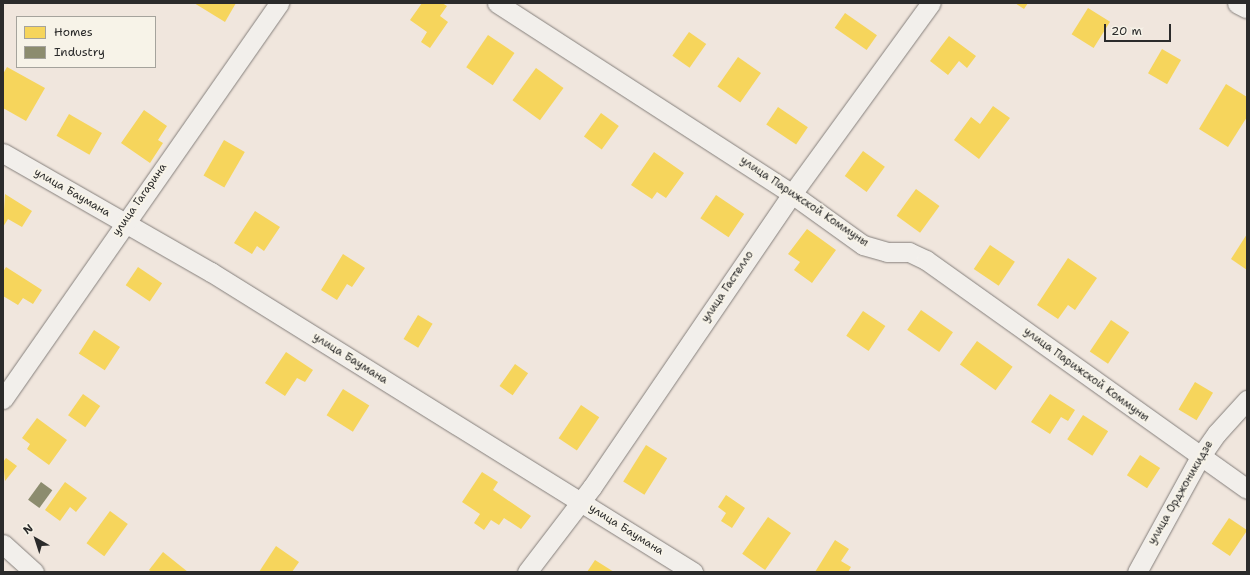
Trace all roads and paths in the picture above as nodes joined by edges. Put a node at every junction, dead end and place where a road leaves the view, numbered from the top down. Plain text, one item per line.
1 (279, 3) edge
2 (497, 3) edge
3 (931, 3) edge
4 (1239, 3) edge
5 (1247, 7) edge
6 (3, 153) edge
7 (792, 194) junction
8 (123, 223) junction
9 (3, 399) edge
10 (1247, 400) edge
11 (1200, 457) junction
12 (1247, 489) edge
13 (580, 502) junction
14 (3, 544) edge
15 (34, 572) edge
16 (527, 572) edge
17 (693, 572) edge
18 (1137, 572) edge

1 - 8 street, улица Гагарина
2 - 7 street, улица Парижской Коммуны
3 - 7 street, улица Гастелло
4 - 5 main road
6 - 8 street, улица Баумана
7 - 11 street, улица Парижской Коммуны
7 - 13 street, улица Гастелло
8 - 9 street, улица Гагарина
8 - 13 street, улица Баумана
10 - 11 street, улица Орджоникидзе
11 - 12 street, улица Парижской Коммуны
11 - 18 street, улица Орджоникидзе
13 - 16 street, улица Гастелло
13 - 17 street, улица Баумана
14 - 15 street

